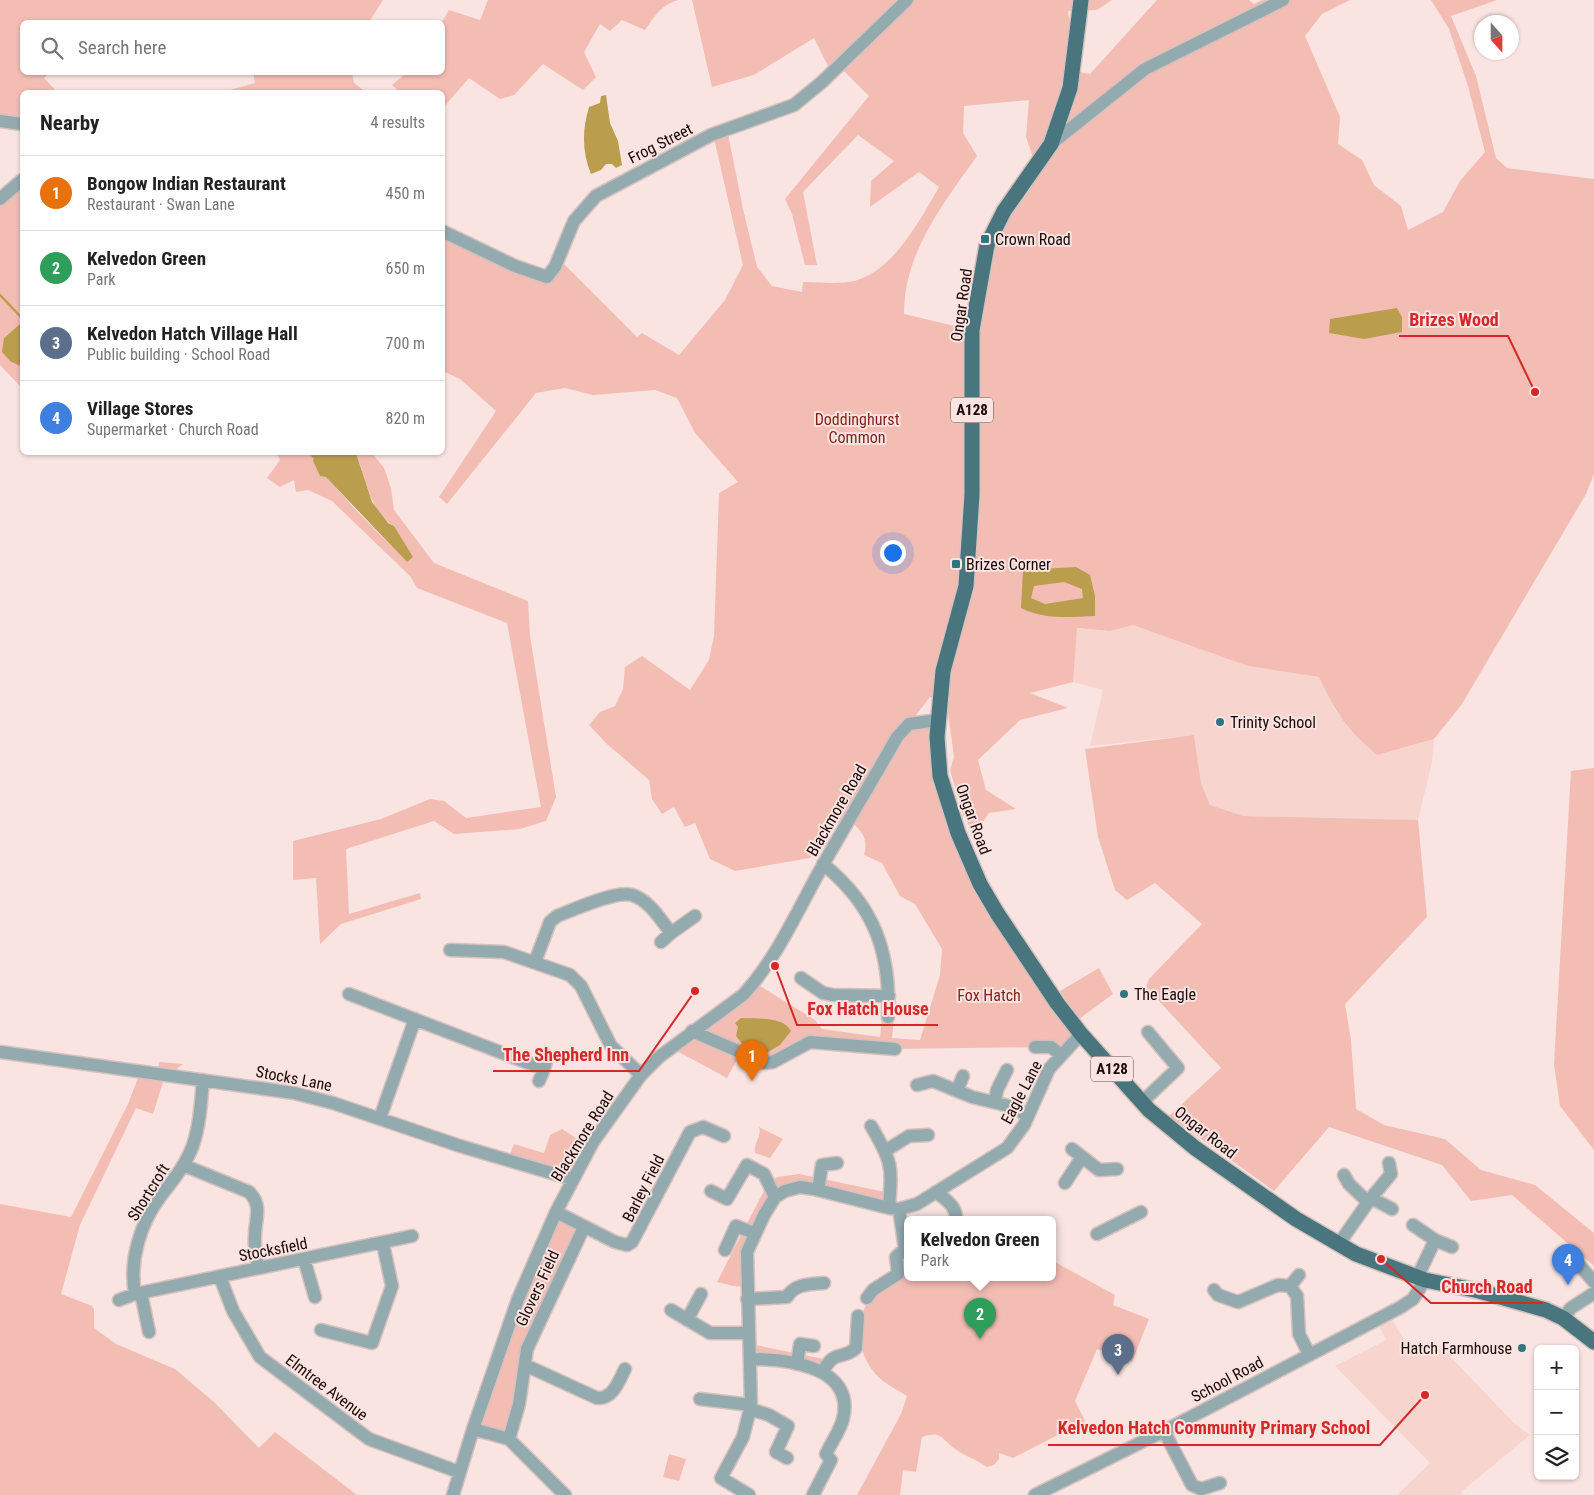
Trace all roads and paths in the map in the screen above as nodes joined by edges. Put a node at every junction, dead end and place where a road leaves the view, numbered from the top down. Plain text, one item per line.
1 (907, 0) edge
2 (1081, 0) edge
3 (1283, 0) edge
4 (1062, 113) junction
5 (0, 121) edge
6 (20, 124) edge
7 (1076, 124) junction
8 (1051, 144) junction
9 (20, 182) edge
10 (0, 199) edge
11 (445, 232) edge
12 (938, 720) junction
13 (823, 864) junction
14 (695, 916) dead end
15 (672, 933) junction
16 (661, 942) dead end
17 (450, 950) dead end
18 (535, 962) junction
19 (801, 978) dead end
20 (349, 994) dead end
21 (889, 996) junction
22 (888, 1017) dead end
23 (415, 1019) junction
24 (692, 1031) junction
25 (1148, 1032) dead end
26 (1081, 1034) junction
27 (1035, 1047) dead end
28 (895, 1049) dead end
29 (0, 1052) edge
30 (1061, 1055) junction
31 (1008, 1070) dead end
32 (543, 1071) dead end
33 (641, 1075) junction
34 (963, 1076) dead end
35 (204, 1080) junction
36 (917, 1086) dead end
37 (957, 1091) junction
38 (995, 1102) junction
39 (1142, 1102) junction
40 (1028, 1116) junction
41 (380, 1118) junction
42 (871, 1126) dead end
43 (928, 1135) dead end
44 (724, 1136) dead end
45 (1072, 1149) dead end
46 (885, 1150) junction
47 (1082, 1157) junction
48 (838, 1163) dead end
49 (1389, 1163) dead end
50 (183, 1165) junction
51 (1117, 1169) dead end
52 (1344, 1175) dead end
53 (572, 1180) junction
54 (1065, 1183) dead end
55 (712, 1191) dead end
56 (822, 1191) junction
57 (936, 1192) junction
58 (775, 1197) junction
59 (1370, 1200) junction
60 (894, 1209) junction
61 (1392, 1209) dead end
62 (556, 1212) junction
63 (1141, 1212) dead end
64 (956, 1216) edge
65 (1413, 1225) dead end
66 (584, 1227) junction
67 (754, 1233) junction
68 (1097, 1234) dead end
69 (412, 1236) dead end
70 (1435, 1240) junction
71 (383, 1244) junction
72 (904, 1245) edge
73 (1338, 1245) junction
74 (1452, 1247) dead end
75 (725, 1250) dead end
76 (904, 1250) edge
77 (1568, 1253) dead end
78 (304, 1259) junction
79 (258, 1267) junction
80 (1299, 1275) dead end
81 (220, 1277) junction
82 (1421, 1279) junction
83 (1594, 1282) edge
84 (824, 1283) dead end
85 (1290, 1286) junction
86 (1214, 1290) dead end
87 (1594, 1293) edge
88 (138, 1294) junction
89 (701, 1294) dead end
90 (314, 1297) dead end
91 (867, 1298) dead end
92 (119, 1300) dead end
93 (747, 1300) junction
94 (671, 1310) dead end
95 (858, 1316) dead end
96 (1563, 1318) junction
97 (687, 1320) junction
98 (321, 1330) dead end
99 (149, 1332) dead end
100 (749, 1334) junction
101 (1594, 1342) edge
102 (814, 1346) dead end
103 (1309, 1354) junction
104 (750, 1359) junction
105 (797, 1364) junction
106 (525, 1365) junction
107 (625, 1369) dead end
108 (823, 1371) junction
109 (700, 1399) dead end
110 (750, 1407) junction
111 (473, 1428) junction
112 (1164, 1431) junction
113 (509, 1439) junction
114 (787, 1458) dead end
115 (459, 1472) junction
116 (1220, 1483) dead end
117 (453, 1495) edge
118 (565, 1495) edge
119 (749, 1495) edge
120 (813, 1495) edge
121 (1035, 1495) edge

1 - 11 street, Frog Street
2 - 4 main road, Ongar Road / A128
3 - 7 street
4 - 7 street
4 - 8 main road, Ongar Road / A128
5 - 6 street
7 - 8 street
8 - 12 main road, Ongar Road / A128
9 - 10 street
12 - 13 street, Blackmore Road
12 - 26 main road, Ongar Road / A128
13 - 21 street
13 - 24 street, Blackmore Road
14 - 15 street
15 - 16 street
15 - 18 street
17 - 18 street
18 - 33 street
19 - 21 street
20 - 23 street
21 - 22 street
23 - 32 street
23 - 41 street
24 - 28 street
24 - 33 street, Blackmore Road
25 - 39 street
26 - 30 street, Eagle Lane
26 - 39 main road, Ongar Road / A128
27 - 30 street
29 - 35 street, Stocks Lane
30 - 40 street, Eagle Lane
31 - 38 street
33 - 53 street, Blackmore Road
34 - 37 street
35 - 41 street, Stocks Lane
35 - 50 street, Shortcroft
36 - 37 street
37 - 38 street
38 - 40 street
39 - 73 main road, Ongar Road / A128
40 - 57 street, Eagle Lane
41 - 53 street, Stocks Lane
42 - 46 street
43 - 46 street
44 - 66 street, Barley Field
45 - 47 street
46 - 60 street
47 - 51 street
47 - 54 street
48 - 56 street
49 - 59 street
50 - 79 street, Shortcroft
50 - 88 street, Shortcroft
52 - 59 street
53 - 62 street, Blackmore Road
55 - 58 street
56 - 58 street
56 - 60 street
57 - 60 street, Eagle Lane
57 - 64 street
58 - 67 street
59 - 61 street
59 - 73 street
60 - 72 street
62 - 66 street, Barley Field
62 - 111 street, Blackmore Road
63 - 68 street
65 - 70 street
66 - 106 street, Glovers Field
67 - 75 street
67 - 93 street
69 - 71 street, Stocksfield
70 - 74 street
70 - 82 street, School Road
71 - 78 street, Stocksfield
71 - 98 street
73 - 82 main road, Ongar Road / A128
76 - 91 street
77 - 83 street
78 - 79 street, Stocksfield
78 - 90 street
79 - 81 street, Stocksfield
80 - 85 street
81 - 88 street, Stocksfield
81 - 115 street, Elmtree Avenue
82 - 96 main road, Ongar Road / A128
82 - 103 street, School Road
84 - 93 street
85 - 86 street
85 - 103 street
87 - 96 street
88 - 92 street, Stocksfield
88 - 99 street
89 - 97 street
93 - 100 street
94 - 97 street
95 - 108 street
96 - 101 main road, Ongar Road / A128
97 - 100 street
100 - 104 street
102 - 105 street
103 - 112 street, School Road
104 - 105 street
104 - 110 street
105 - 108 street
106 - 107 street
106 - 113 street, Glovers Field
108 - 120 street
109 - 110 street
110 - 114 street
110 - 119 street
111 - 113 street
111 - 115 street, Blackmore Road
112 - 116 street
112 - 121 street, School Road
113 - 118 street
115 - 117 street, Blackmore Road

